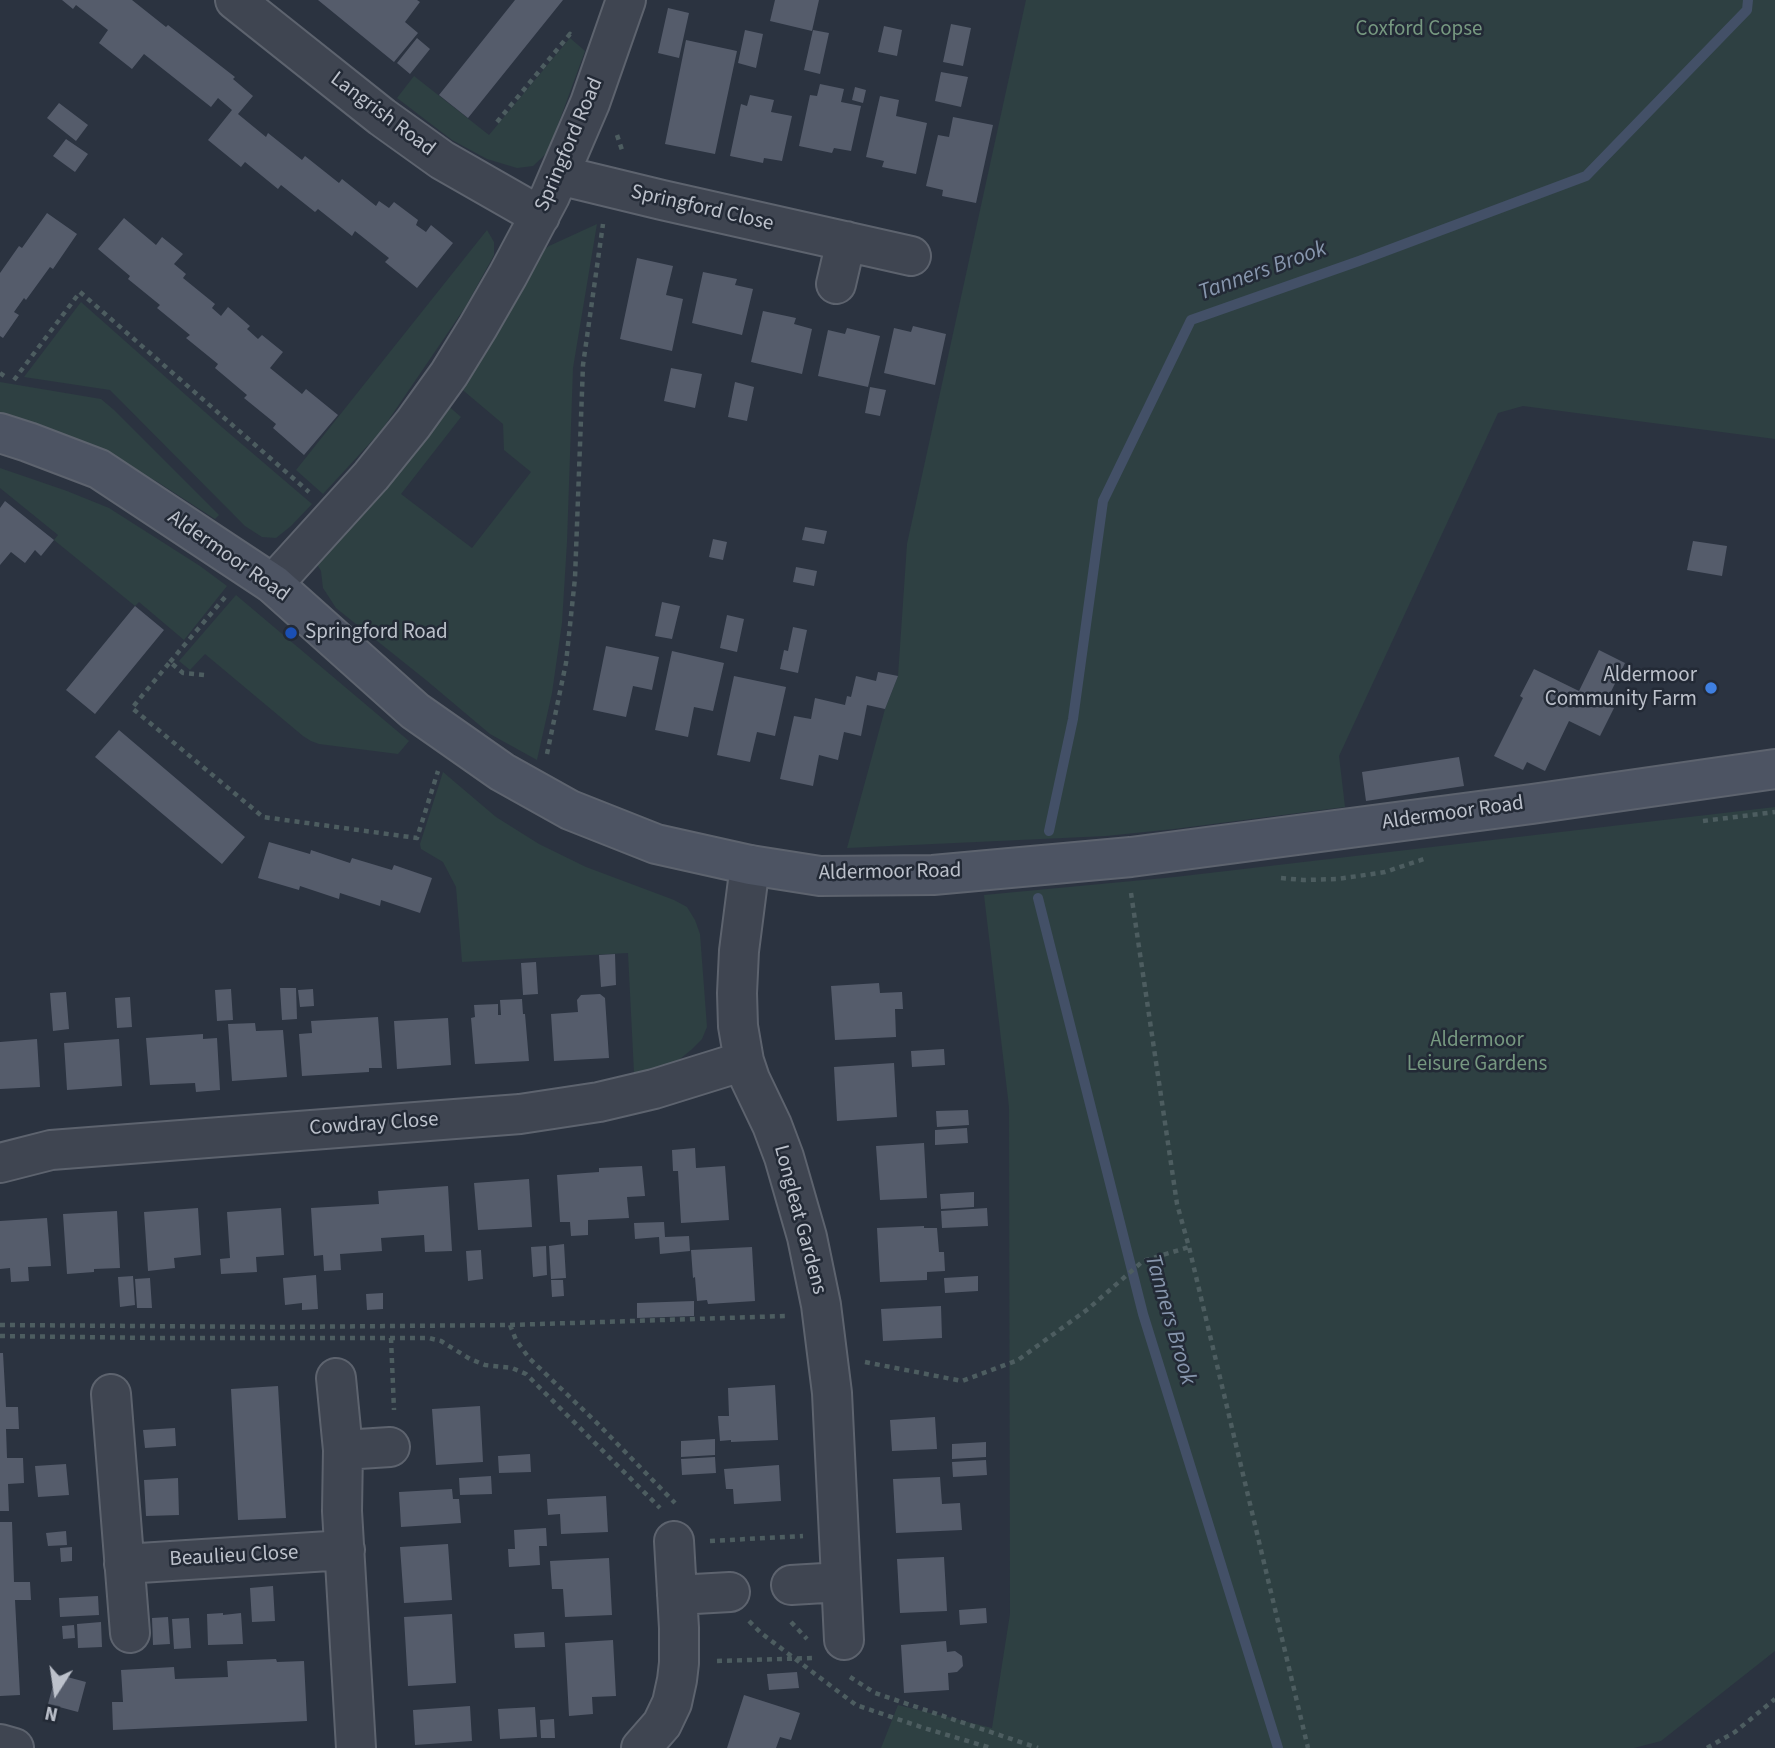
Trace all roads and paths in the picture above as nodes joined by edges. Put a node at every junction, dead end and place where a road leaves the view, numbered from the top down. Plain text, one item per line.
1 (234, 0) edge
2 (626, 0) edge
3 (605, 62) junction
4 (590, 103) junction
5 (497, 122) dead end
6 (559, 175) junction
7 (627, 191) junction
8 (540, 216) junction
9 (846, 241) junction
10 (911, 256) dead end
11 (836, 284) dead end
12 (0, 373) edge
13 (7, 378) dead end
14 (14, 380) dead end
15 (0, 433) edge
16 (335, 515) junction
17 (273, 584) junction
18 (198, 629) dead end
19 (170, 662) junction
20 (204, 675) dead end
21 (450, 736) junction
22 (1775, 769) edge
23 (539, 793) junction
24 (1131, 858) junction
25 (750, 865) junction
26 (744, 1061) junction
27 (0, 1163) edge
28 (1189, 1247) junction
29 (823, 1315) junction
30 (0, 1325) edge
31 (510, 1325) junction
32 (0, 1336) edge
33 (391, 1338) junction
34 (828, 1355) junction
35 (336, 1378) dead end
36 (111, 1394) dead end
37 (390, 1447) joint
38 (343, 1450) junction
39 (652, 1500) junction
40 (693, 1533) junction
41 (839, 1535) junction
42 (345, 1550) junction
43 (721, 1550) dead end
44 (124, 1564) junction
45 (841, 1582) junction
46 (730, 1592) joint
47 (677, 1595) junction
48 (788, 1601) joint
49 (130, 1633) dead end
50 (833, 1648) junction
51 (795, 1659) junction
52 (679, 1663) junction
53 (1775, 1699) edge
54 (0, 1744) edge
55 (14, 1748) edge
56 (356, 1748) edge
57 (641, 1748) edge
58 (991, 1748) edge
59 (1038, 1748) edge
60 (1308, 1748) edge
61 (1707, 1748) edge

1 - 8 street, Langrish Road
2 - 3 street, Springford Road
3 - 4 street, Springford Road
3 - 5 path
4 - 6 street, Springford Road
4 - 7 path
6 - 7 street, Springford Close
6 - 8 street, Springford Road
7 - 9 street, Springford Close
7 - 23 path
8 - 16 street, Springford Road
9 - 10 street, Springford Close
9 - 11 street
12 - 13 path
14 - 16 path
15 - 17 street, Aldermoor Road
16 - 17 street, Springford Road
17 - 21 street, Aldermoor Road
18 - 19 path
19 - 20 path
19 - 21 path
21 - 23 street, Aldermoor Road
22 - 24 street, Aldermoor Road
23 - 25 street, Aldermoor Road
24 - 25 street, Aldermoor Road
24 - 28 path
25 - 26 street, Longleat Gardens
26 - 27 street, Cowdray Close
26 - 29 street, Longleat Gardens
28 - 34 path
28 - 60 path
29 - 31 path
29 - 34 street, Longleat Gardens
30 - 31 path
31 - 40 path
32 - 33 path
33 - 37 path
33 - 39 path
34 - 41 street, Longleat Gardens
35 - 38 street
36 - 44 street
37 - 38 street
38 - 42 street
39 - 40 path
39 - 40 path
40 - 41 path
40 - 43 path
40 - 47 street
41 - 45 street, Longleat Gardens
42 - 44 street, Beaulieu Close
42 - 56 street
44 - 49 street
45 - 48 street
45 - 50 street, Longleat Gardens
46 - 47 street
46 - 51 path
47 - 52 street
48 - 50 path
50 - 51 path
50 - 59 path
51 - 52 path
51 - 58 path
52 - 57 street
53 - 61 path
54 - 55 street

